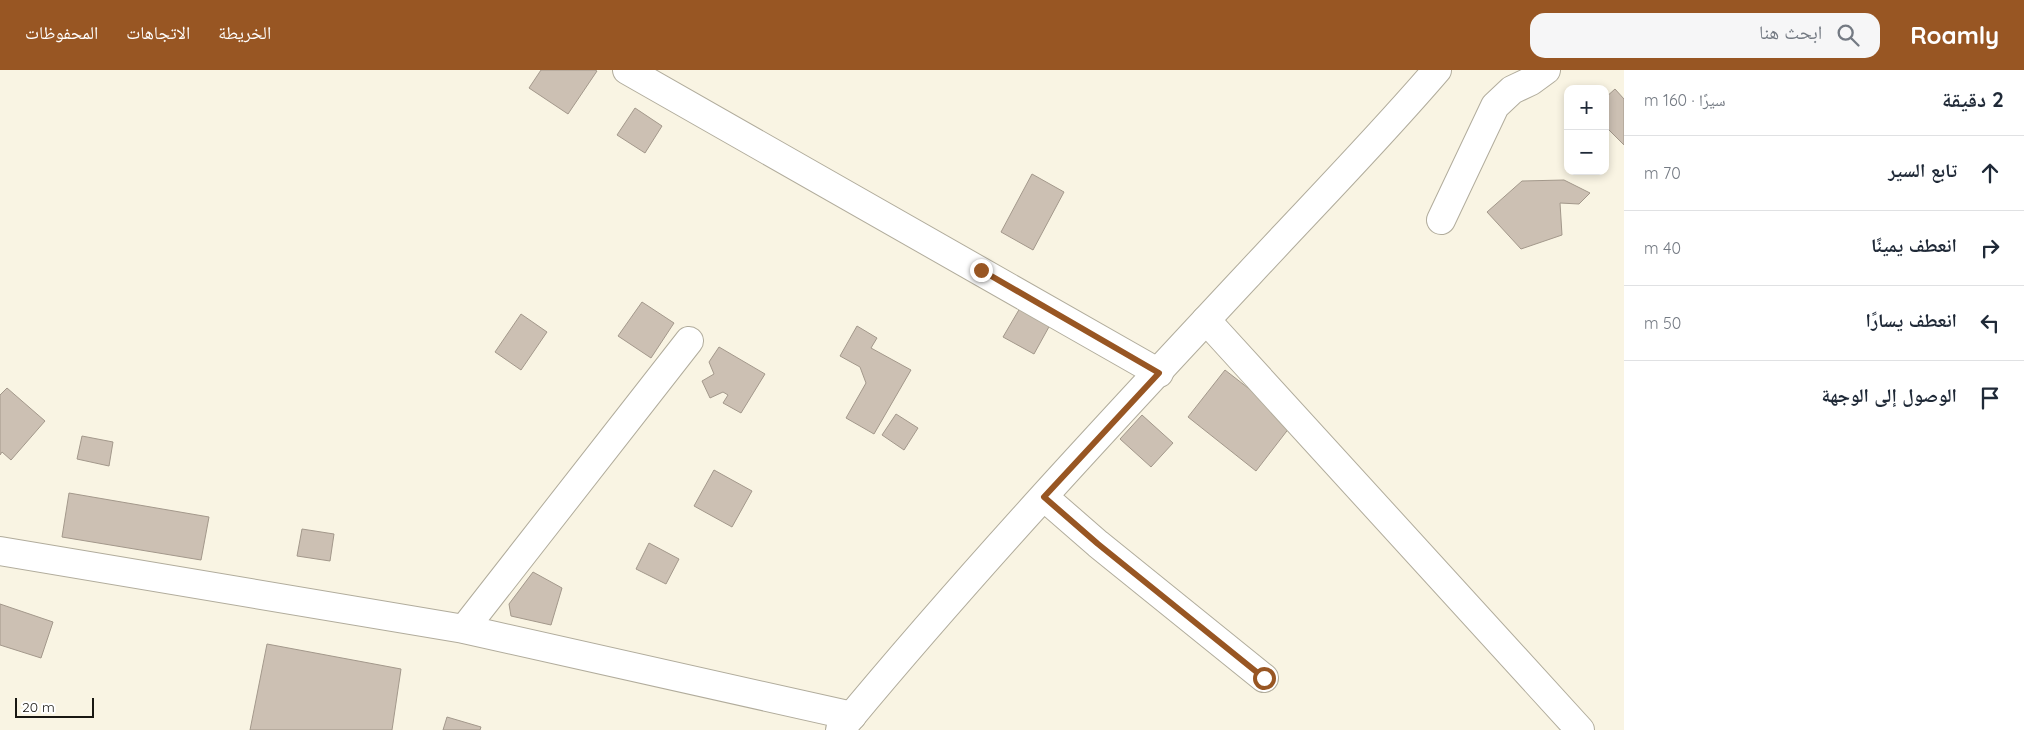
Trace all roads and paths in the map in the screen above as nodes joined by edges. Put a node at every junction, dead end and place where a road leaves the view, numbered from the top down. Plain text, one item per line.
1 (627, 70) edge
2 (1437, 70) edge
3 (1546, 70) edge
4 (1441, 220) dead end
5 (1206, 320) junction
6 (689, 340) dead end
7 (1159, 373) junction
8 (1044, 497) junction
9 (0, 551) edge
10 (464, 629) junction
11 (1264, 678) dead end
12 (846, 723) edge
13 (1580, 730) edge

1 - 7 street
2 - 5 street
3 - 4 street
5 - 7 street
5 - 13 street
6 - 10 street
7 - 8 street
8 - 11 street
8 - 12 street
9 - 10 street
10 - 12 street

